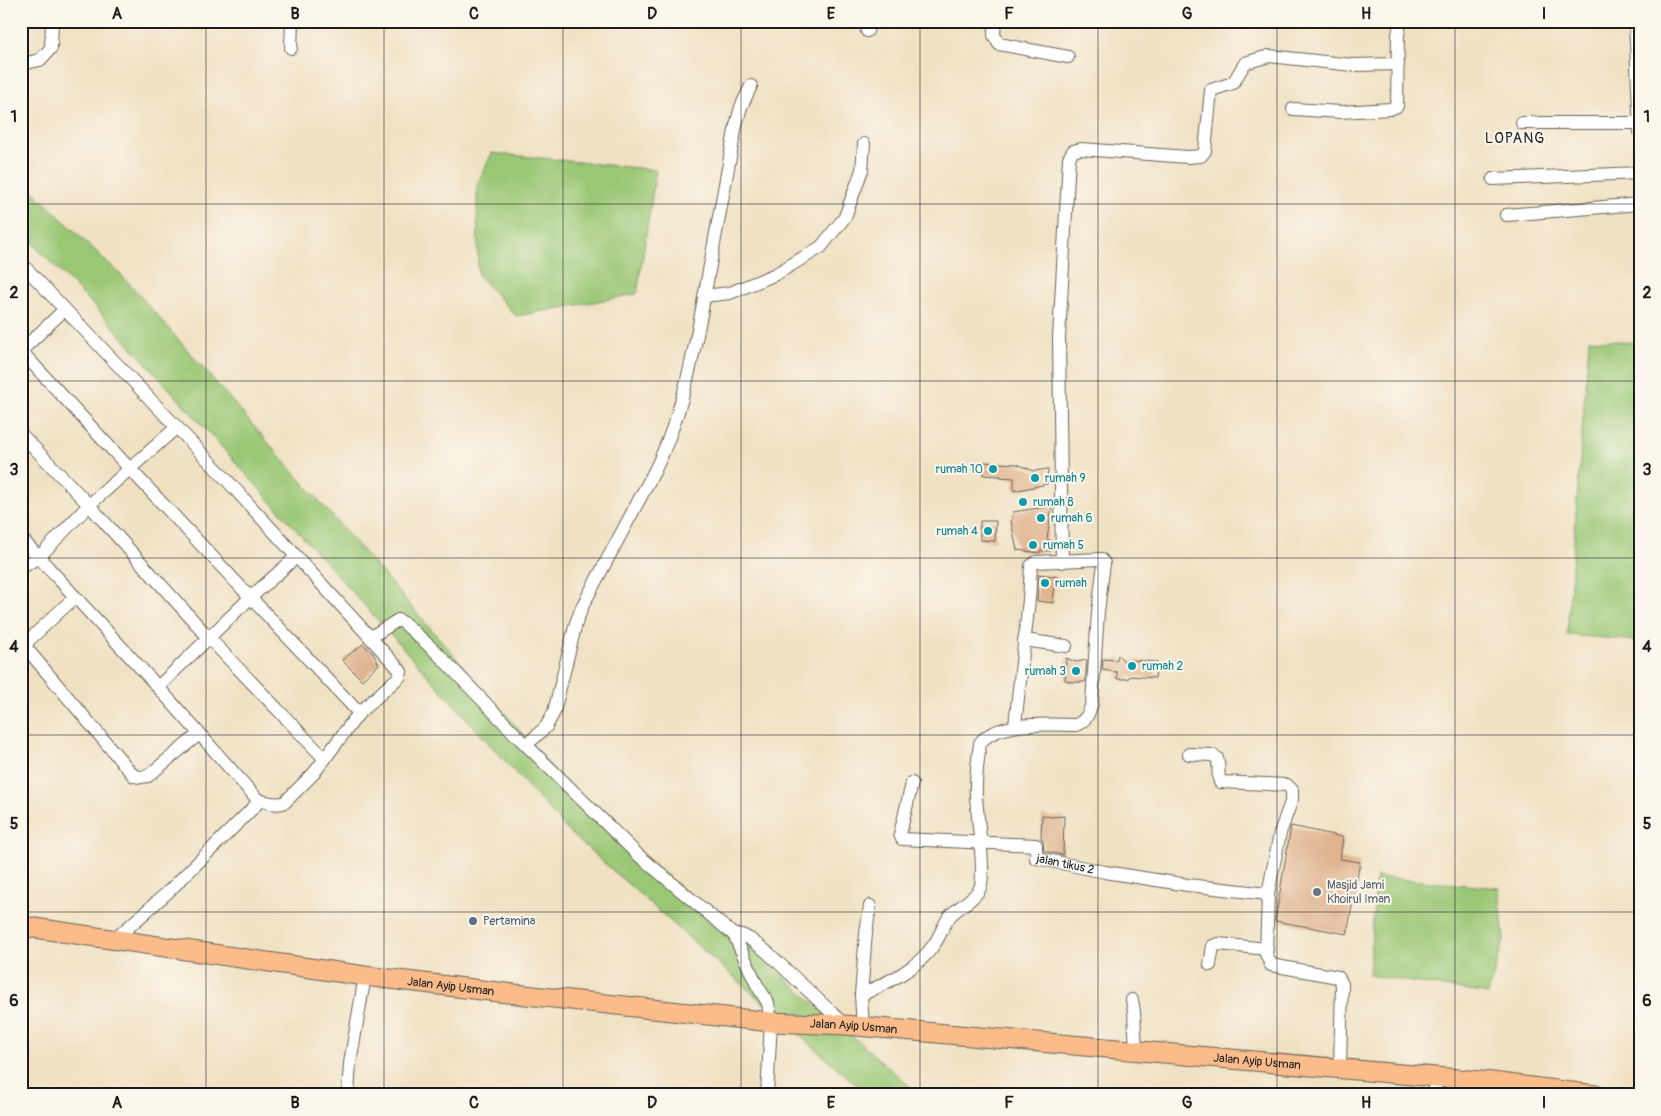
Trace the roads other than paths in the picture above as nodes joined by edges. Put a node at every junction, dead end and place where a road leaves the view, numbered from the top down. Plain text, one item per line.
1 (52, 21) edge
2 (292, 21) edge
3 (995, 21) edge
4 (1400, 21) edge
5 (1637, 21) edge
6 (291, 48) dead end
7 (1068, 56) dead end
8 (21, 64) edge
9 (1398, 64) junction
10 (751, 86) dead end
11 (1293, 109) dead end
12 (1522, 123) dead end
13 (1639, 128) edge
14 (864, 144) dead end
15 (1640, 173) edge
16 (1492, 179) dead end
17 (1640, 204) edge
18 (1506, 215) dead end
19 (21, 263) edge
20 (704, 296) junction
21 (64, 310) junction
22 (21, 351) edge
23 (176, 426) junction
24 (21, 434) edge
25 (130, 469) junction
26 (89, 505) junction
27 (21, 538) edge
28 (39, 557) junction
29 (296, 557) junction
30 (1062, 562) junction
31 (21, 568) edge
32 (76, 597) junction
33 (251, 597) junction
34 (371, 637) junction
35 (209, 638) junction
36 (1024, 640) junction
37 (1066, 646) dead end
38 (158, 687) junction
39 (359, 713) junction
40 (1016, 725) junction
41 (199, 734) junction
42 (526, 746) junction
43 (1189, 754) dead end
44 (325, 758) junction
45 (912, 783) dead end
46 (258, 800) junction
47 (979, 842) junction
48 (1268, 894) junction
49 (870, 906) dead end
50 (21, 926) edge
51 (734, 935) junction
52 (114, 940) junction
53 (1267, 949) junction
54 (1210, 965) dead end
55 (365, 976) junction
56 (861, 995) junction
57 (1132, 1000) dead end
58 (771, 1022) junction
59 (844, 1025) junction
60 (863, 1027) junction
61 (1136, 1051) junction
62 (1340, 1068) junction
63 (1435, 1086) edge
64 (348, 1095) edge
65 (768, 1095) edge
66 (1596, 1095) edge

1 - 8 street
2 - 6 street
3 - 7 street
4 - 9 street
5 - 13 street
9 - 11 street
9 - 30 street
10 - 20 street
12 - 13 street
14 - 20 street
15 - 16 street
17 - 18 street
19 - 21 street
20 - 42 street
21 - 22 street
21 - 23 street
22 - 25 street
23 - 25 street
23 - 29 street
24 - 26 street
25 - 26 street
25 - 33 street
26 - 28 street
26 - 35 street
27 - 28 street
28 - 31 street
28 - 32 street
29 - 33 street
29 - 34 street
30 - 36 street
30 - 40 street
32 - 38 street
32 - 41 street
33 - 35 street
33 - 39 street
34 - 39 street
34 - 42 street
35 - 38 street
35 - 44 street
36 - 37 street
36 - 40 street
38 - 41 street
39 - 44 street
40 - 47 street
41 - 46 street
42 - 51 street
43 - 48 street
44 - 46 street
45 - 47 street
46 - 52 street
47 - 48 street, jalan tikus 2
47 - 56 street
48 - 53 street
49 - 56 street
50 - 52 main road, Jalan Ayip Usman
51 - 58 street
51 - 59 street
52 - 55 main road, Jalan Ayip Usman
53 - 54 street
53 - 62 street
55 - 58 main road, Jalan Ayip Usman
55 - 64 street
56 - 60 street
57 - 61 street
58 - 59 main road, Jalan Ayip Usman
58 - 65 street
59 - 60 main road, Jalan Ayip Usman
60 - 61 main road, Jalan Ayip Usman
61 - 62 main road, Jalan Ayip Usman
62 - 63 main road, Jalan Ayip Usman
63 - 66 main road, Jalan Ayip Usman

